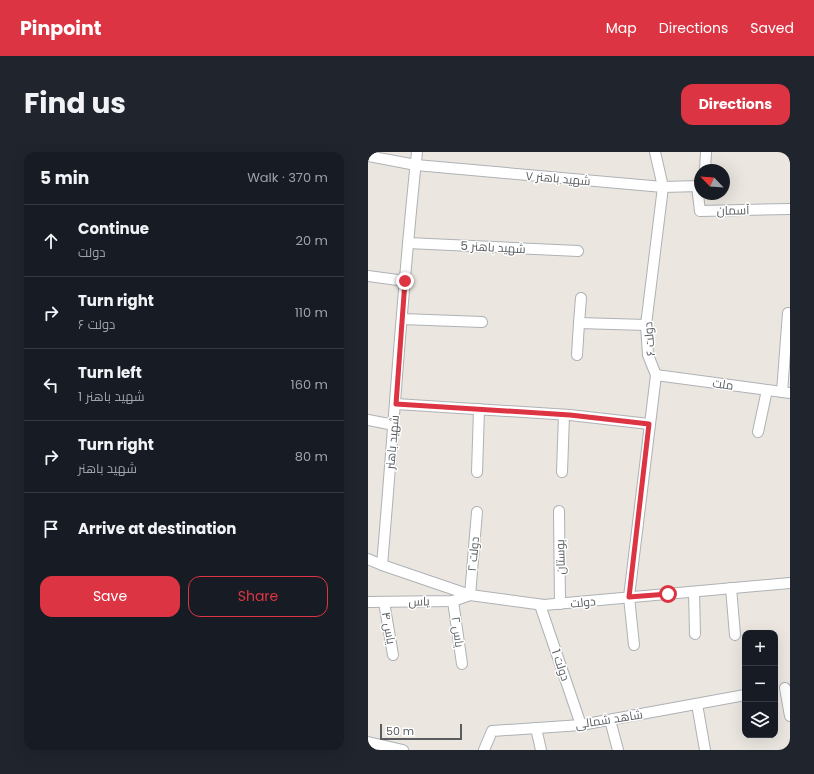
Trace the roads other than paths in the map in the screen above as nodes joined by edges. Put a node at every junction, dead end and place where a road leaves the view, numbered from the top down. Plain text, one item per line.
1 (418, 152) edge
2 (655, 152) edge
3 (706, 152) edge
4 (368, 156) edge
5 (705, 164) edge
6 (416, 165) junction
7 (694, 186) edge
8 (663, 187) junction
9 (699, 200) edge
10 (790, 209) edge
11 (408, 243) junction
12 (578, 252) dead end
13 (368, 276) edge
14 (405, 281) junction
15 (581, 298) dead end
16 (788, 313) dead end
17 (402, 319) junction
18 (482, 322) dead end
19 (579, 323) junction
20 (646, 325) junction
21 (577, 355) dead end
22 (656, 375) junction
23 (767, 390) junction
24 (786, 393) edge
25 (396, 404) junction
26 (479, 409) junction
27 (564, 415) junction
28 (368, 420) edge
29 (649, 424) junction
30 (394, 425) junction
31 (758, 432) dead end
32 (477, 472) dead end
33 (562, 472) dead end
34 (559, 511) dead end
35 (477, 512) dead end
36 (368, 559) edge
37 (382, 565) junction
38 (790, 584) edge
39 (731, 588) junction
40 (694, 592) junction
41 (470, 595) junction
42 (629, 597) junction
43 (453, 601) junction
44 (368, 602) edge
45 (384, 602) junction
46 (560, 604) junction
47 (540, 605) junction
48 (695, 634) dead end
49 (735, 635) dead end
50 (634, 645) dead end
51 (393, 654) dead end
52 (462, 664) dead end
53 (783, 688) edge
54 (742, 696) edge
55 (697, 704) junction
56 (790, 716) edge
57 (610, 720) junction
58 (581, 725) junction
59 (536, 728) junction
60 (368, 742) edge
61 (403, 750) edge
62 (484, 750) edge
63 (541, 750) edge
64 (618, 750) edge
65 (705, 750) edge

1 - 6 street, شهید باهنر
2 - 8 street, دولت ۶
3 - 5 street
4 - 6 street, شهید باهنر ۷
6 - 8 street, شهید باهنر ۷
6 - 11 street, شهید باهنر
7 - 8 street, شهید باهنر ۷
8 - 20 street, دولت ۶
9 - 10 street, آسمان
11 - 12 street, شهید باهنر 5
11 - 14 street, شهید باهنر
13 - 14 street
14 - 17 street, شهید باهنر
15 - 19 street
16 - 24 street
17 - 18 street
17 - 25 street, شهید باهنر
19 - 20 street
19 - 21 street
20 - 22 street, دولت ۶
22 - 23 street, ملت
22 - 29 street, دولت ۶
23 - 24 street, ملت
23 - 31 street
25 - 26 street
25 - 30 street, شهید باهنر
26 - 27 street
26 - 32 street
27 - 29 street
27 - 33 street
28 - 30 street
29 - 42 street, دولت ۶
30 - 37 street, شهید باهنر
34 - 46 street, بوستان
35 - 41 street, دولت ۲
36 - 37 street, دولت
37 - 41 street, دولت
38 - 39 street, دولت
39 - 40 street, دولت
39 - 49 street
40 - 42 street, دولت
40 - 48 street
41 - 43 street, یاس
41 - 47 street, دولت
42 - 46 street, دولت
42 - 50 street, دولت ۶
43 - 45 street, یاس
43 - 52 street, یاس ۲
44 - 45 street, یاس
45 - 51 street, یاس ۴
46 - 47 street, دولت
47 - 58 street, دولت 1
53 - 56 street
54 - 55 street, شاهد شمالی
55 - 57 street, شاهد شمالی
55 - 65 street
57 - 58 street, شاهد شمالی
57 - 64 street
58 - 59 street, شاهد شمالی
59 - 62 street, شاهد شمالی
59 - 63 street
60 - 61 street

